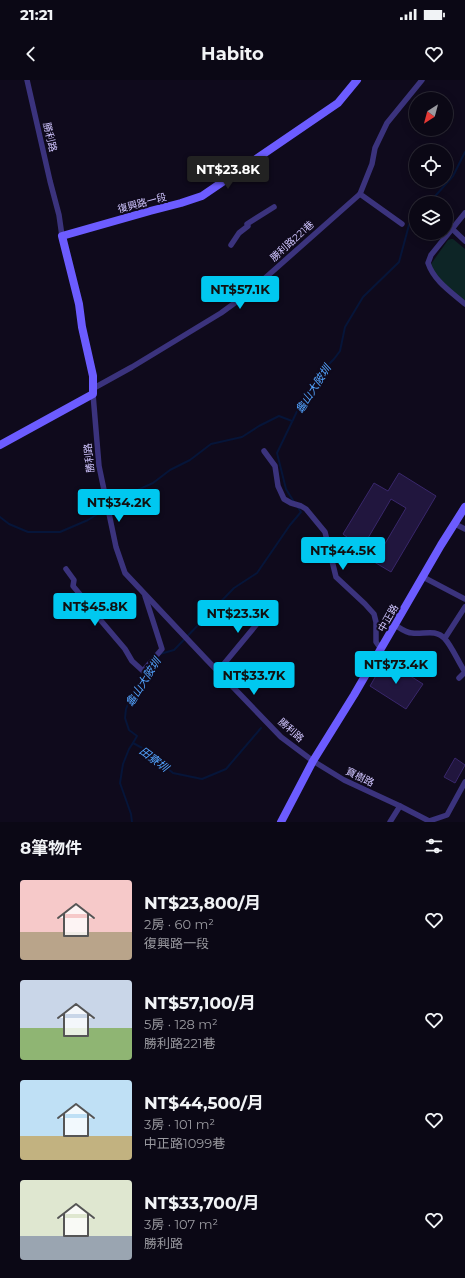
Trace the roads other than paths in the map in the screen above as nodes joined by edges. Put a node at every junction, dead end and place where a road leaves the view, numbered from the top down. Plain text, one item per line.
1 (26, 80) edge
2 (357, 80) edge
3 (422, 80) edge
4 (360, 194) junction
5 (274, 207) dead end
6 (465, 213) edge
7 (402, 224) dead end
8 (453, 228) edge
9 (453, 230) edge
10 (62, 236) junction
11 (443, 240) edge
12 (465, 241) edge
13 (231, 245) dead end
14 (465, 304) edge
15 (93, 391) junction
16 (0, 445) edge
17 (264, 451) dead end
18 (465, 507) edge
19 (455, 524) junction
20 (465, 529) edge
21 (66, 569) dead end
22 (423, 577) junction
23 (144, 594) junction
24 (465, 598) edge
25 (271, 607) dead end
26 (465, 607) edge
27 (395, 625) junction
28 (445, 638) junction
29 (381, 649) junction
30 (218, 671) junction
31 (459, 678) dead end
32 (313, 761) junction
33 (465, 782) edge
34 (400, 806) junction
35 (281, 822) edge
36 (390, 822) edge

1 - 10 street, 勝利路
2 - 10 street, 復興路一段
3 - 4 street
4 - 7 street
4 - 15 street, 勝利路221巷
5 - 13 street
6 - 8 street
9 - 12 street
10 - 15 street, 勝利路
11 - 14 street
15 - 16 street
15 - 23 street, 勝利路
17 - 29 street
18 - 19 street, 中正路
19 - 20 street
19 - 22 street, 中正路
21 - 23 street
22 - 24 street
22 - 27 street, 中正路
23 - 30 street, 勝利路
25 - 30 street
26 - 28 street
27 - 28 street
27 - 29 street, 中正路
28 - 31 street
29 - 32 street, 中正路
30 - 32 street, 勝利路
32 - 34 street, 寶樹路
32 - 35 street, 中正路
33 - 34 street, 寶樹路
34 - 36 street

